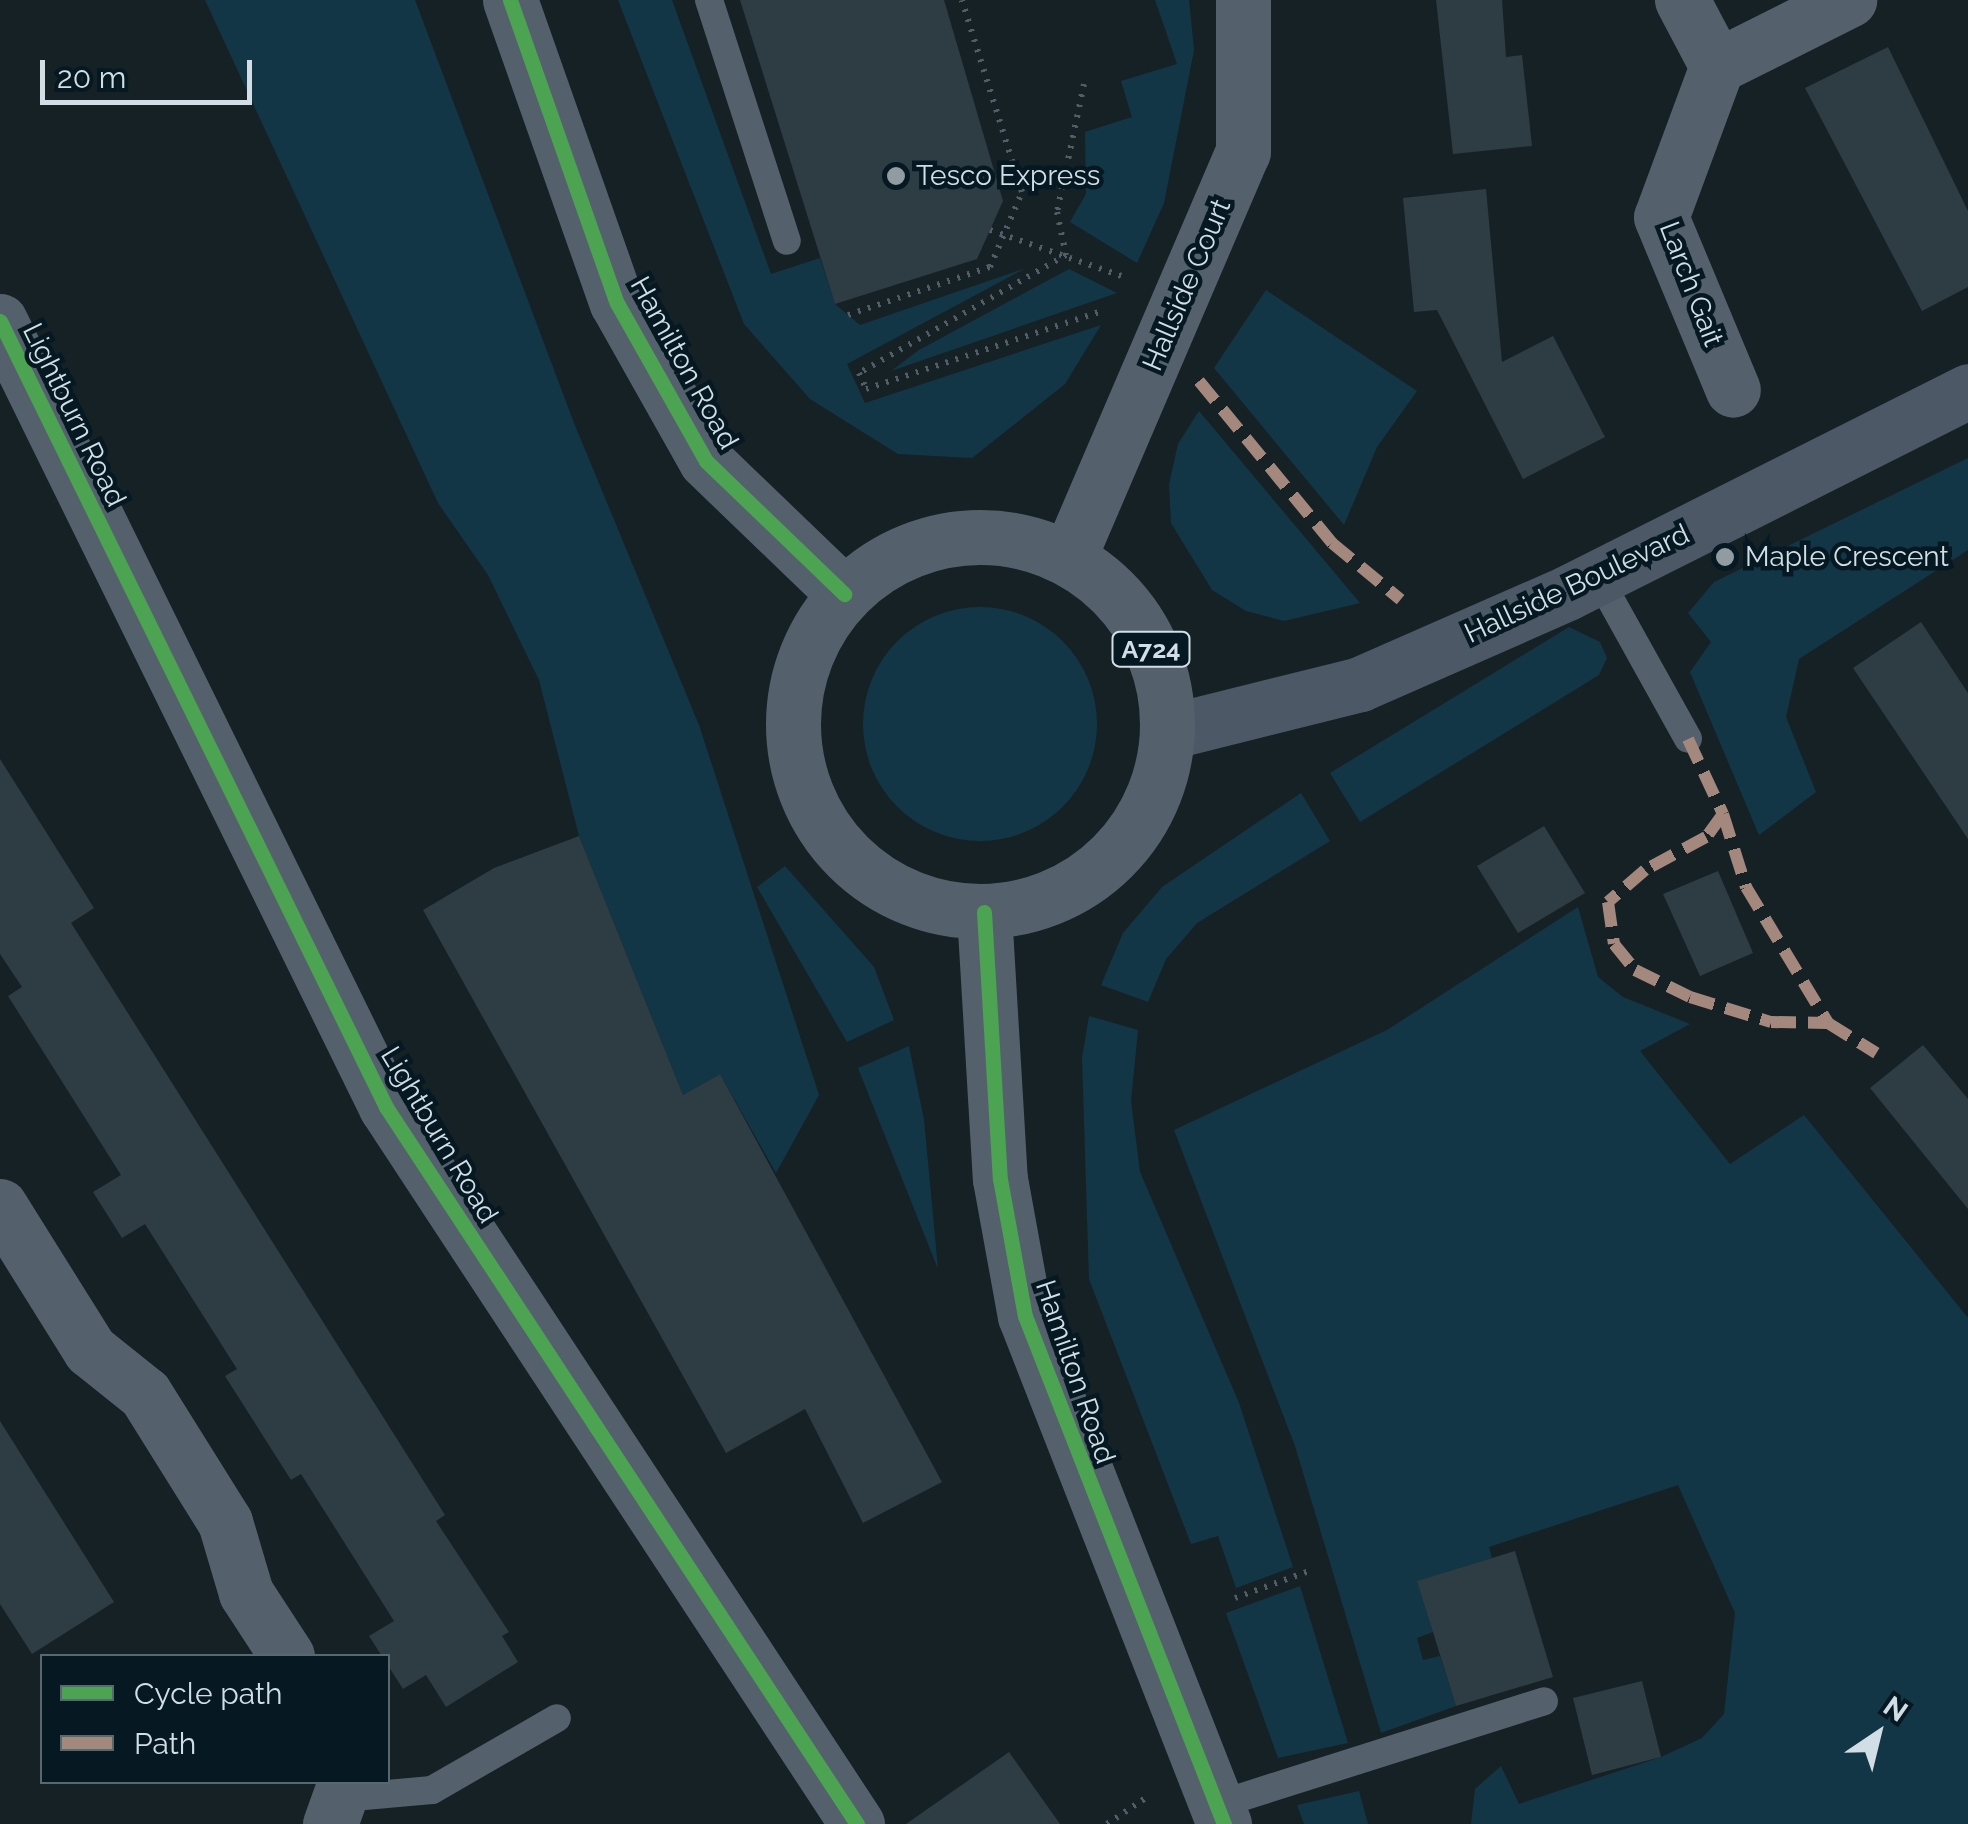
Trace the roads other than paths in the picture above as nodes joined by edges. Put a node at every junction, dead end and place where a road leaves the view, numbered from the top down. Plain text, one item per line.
1 (510, 0) edge
2 (708, 0) edge
3 (1244, 0) edge
4 (1682, 0) edge
5 (1849, 0) edge
6 (1717, 66) junction
7 (788, 241) dead end
8 (0, 321) edge
9 (1732, 390) dead end
10 (1968, 391) edge
11 (1069, 557) junction
12 (1598, 577) junction
13 (844, 594) junction
14 (1168, 732) junction
15 (1688, 739) dead end
16 (984, 912) junction
17 (0, 1206) edge
18 (287, 1654) edge
19 (1544, 1701) dead end
20 (557, 1718) dead end
21 (339, 1801) edge
22 (1220, 1814) edge
23 (857, 1824) edge

1 - 13 main road, Hamilton Road
2 - 7 lane
3 - 11 street, Hallside Court
4 - 6 street
5 - 6 street
6 - 9 street, Larch Gait
8 - 23 street, Lightburn Road
10 - 12 street, Hallside Boulevard
11 - 13 main road, A724
11 - 14 main road, A724
12 - 14 street, Hallside Boulevard
12 - 15 lane
13 - 16 main road, A724
14 - 16 main road, A724
16 - 22 main road, Hamilton Road
17 - 18 street
19 - 22 lane
20 - 21 lane

